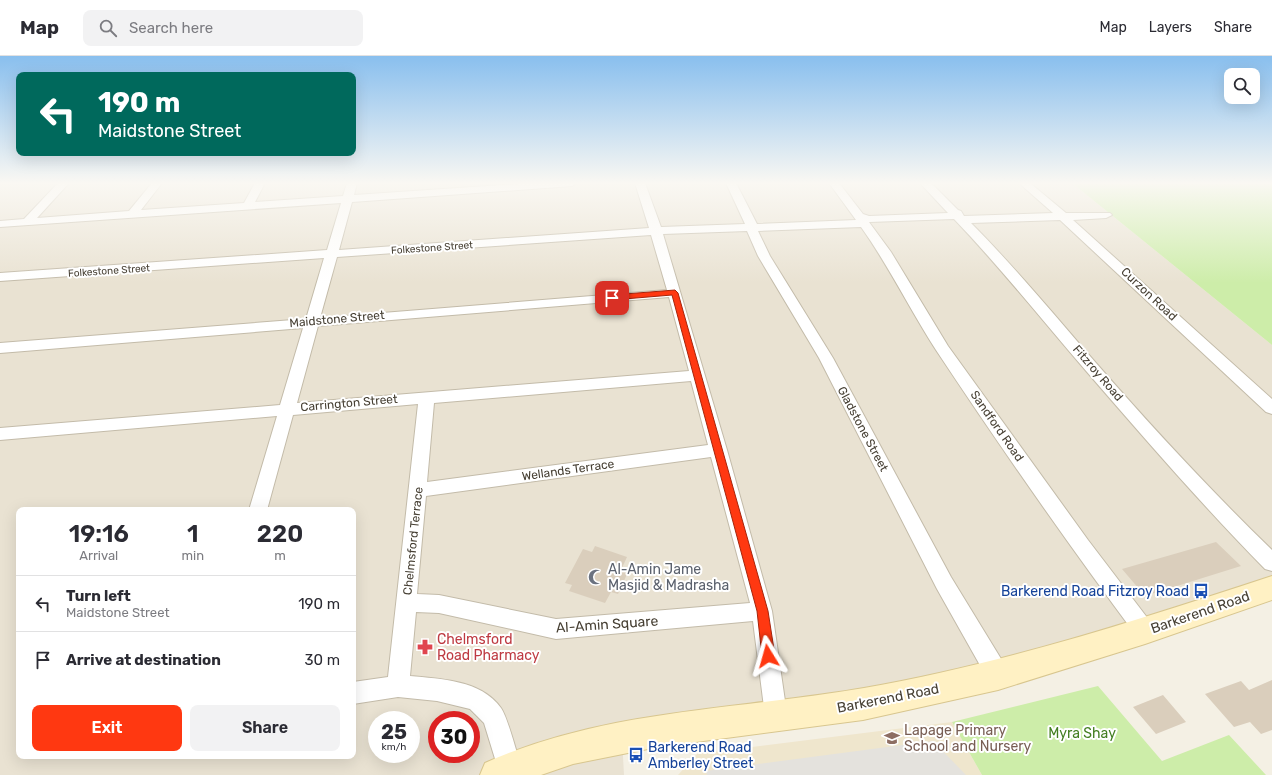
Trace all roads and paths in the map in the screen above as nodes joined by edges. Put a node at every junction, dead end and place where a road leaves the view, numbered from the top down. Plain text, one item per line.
1 (31, 217) edge
2 (108, 217) edge
3 (342, 217) edge
4 (650, 217) edge
5 (747, 217) edge
6 (862, 217) edge
7 (937, 217) edge
8 (955, 217) edge
9 (961, 217) edge
10 (1065, 217) junction
11 (1074, 217) edge
12 (864, 219) junction
13 (964, 220) junction
14 (26, 222) junction
15 (0, 224) edge
16 (751, 226) junction
17 (655, 232) junction
18 (331, 254) junction
19 (0, 278) edge
20 (675, 293) junction
21 (312, 321) junction
22 (0, 348) edge
23 (698, 375) junction
24 (427, 397) junction
25 (287, 408) junction
26 (1272, 408) edge
27 (0, 434) edge
28 (718, 450) junction
29 (418, 490) junction
30 (259, 507) edge
31 (1272, 563) edge
32 (1272, 588) edge
33 (406, 602) junction
34 (762, 611) junction
35 (1145, 631) junction
36 (998, 675) junction
37 (398, 686) junction
38 (356, 693) edge
39 (776, 715) junction
40 (503, 772) edge

1 - 14 street
2 - 14 street
3 - 18 street
4 - 17 street
5 - 16 street, Gladstone Street
6 - 12 street, Sandford Road
7 - 12 street, Folkestone Street
8 - 13 street, Folkestone Street
9 - 13 street, Fitzroy Road
10 - 11 street, Folkestone Street
10 - 13 street, Folkestone Street
10 - 26 street, Curzon Road
12 - 16 street, Folkestone Street
12 - 35 street, Sandford Road
13 - 31 street, Fitzroy Road
14 - 15 street
16 - 17 street, Folkestone Street
16 - 36 street, Gladstone Street
17 - 18 street, Folkestone Street
17 - 20 street
18 - 19 street, Folkestone Street
18 - 21 street
20 - 21 street, Maidstone Street
20 - 23 street
21 - 22 street, Maidstone Street
21 - 25 street
23 - 24 street, Carrington Street
23 - 28 street
24 - 25 street, Carrington Street
24 - 29 street, Chelmsford Terrace
25 - 27 street, Carrington Street
25 - 30 street
28 - 29 street, Wellands Terrace
28 - 34 street
29 - 33 street, Chelmsford Terrace
32 - 35 main road, Barkerend Road
33 - 34 street, Al-Amin Square
33 - 37 street, Chelmsford Terrace
34 - 39 street
35 - 36 main road, Barkerend Road
36 - 39 main road, Barkerend Road
37 - 38 street
37 - 40 street
39 - 40 main road, Barkerend Road

